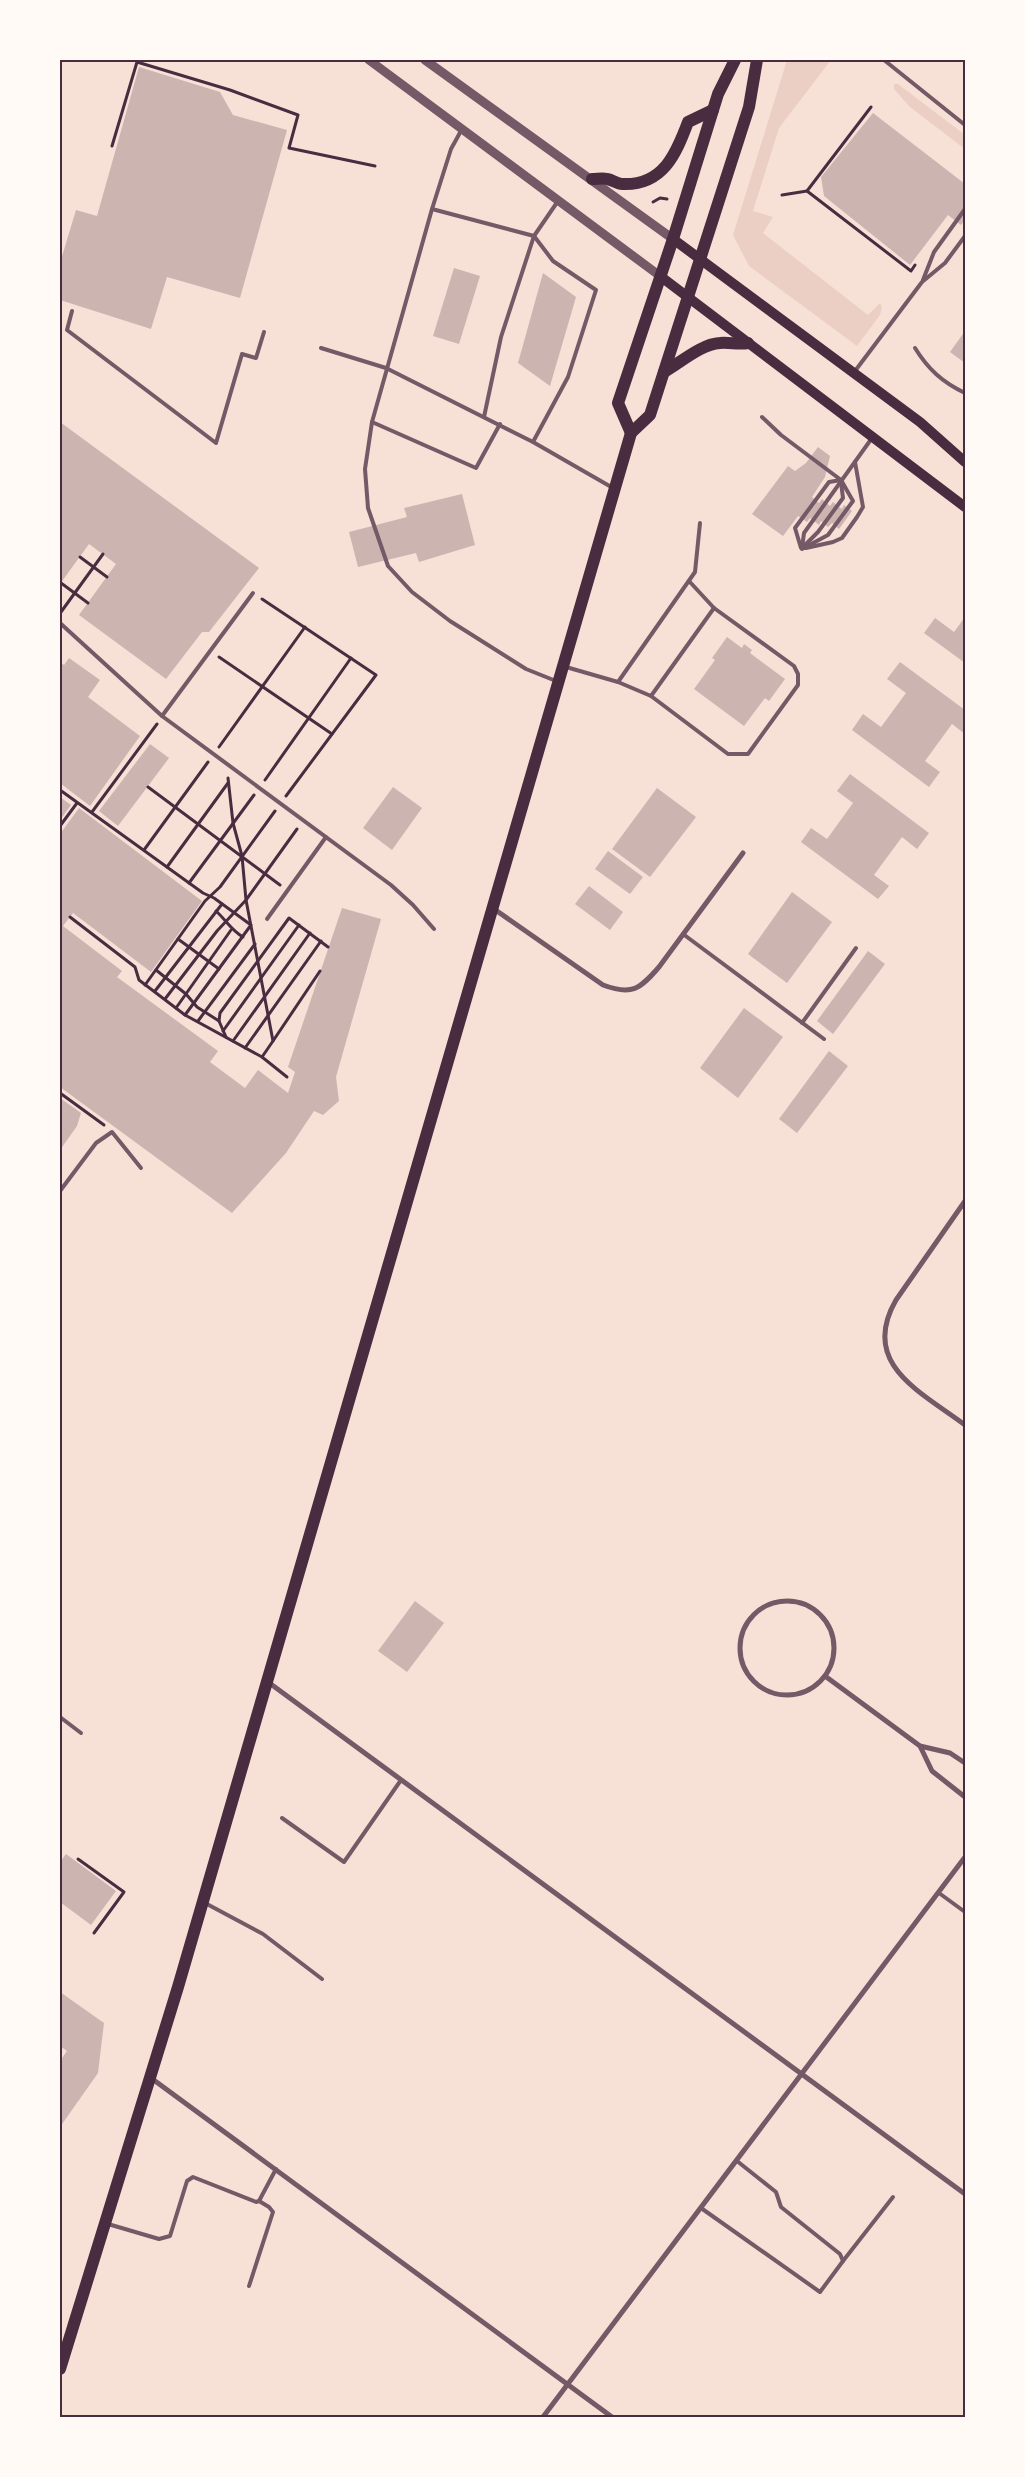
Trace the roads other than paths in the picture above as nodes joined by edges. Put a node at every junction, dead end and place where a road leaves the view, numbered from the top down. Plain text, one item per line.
1 (369, 60) edge
2 (425, 60) edge
3 (735, 60) edge
4 (758, 60) edge
5 (884, 60) edge
6 (713, 110) junction
7 (965, 125) edge
8 (462, 129) junction
9 (592, 178) junction
10 (558, 201) junction
11 (432, 209) junction
12 (965, 209) edge
13 (534, 236) junction
14 (965, 236) edge
15 (673, 238) junction
16 (700, 259) junction
17 (660, 276) junction
18 (922, 282) junction
19 (688, 297) junction
20 (72, 311) dead end
21 (264, 332) dead end
22 (748, 343) junction
23 (321, 348) dead end
24 (915, 348) dead end
25 (386, 368) junction
26 (664, 372) junction
27 (853, 373) junction
28 (965, 393) edge
29 (484, 416) junction
30 (762, 417) dead end
31 (372, 422) junction
32 (500, 424) junction
33 (631, 433) junction
34 (872, 438) junction
35 (533, 442) junction
36 (855, 461) junction
37 (965, 462) edge
38 (841, 480) junction
39 (615, 489) junction
40 (965, 507) edge
41 (700, 523) dead end
42 (802, 549) junction
43 (689, 581) junction
44 (253, 593) road end
45 (714, 608) junction
46 (60, 623) edge
47 (564, 666) junction
48 (560, 682) junction
49 (618, 682) junction
50 (651, 696) junction
51 (162, 716) junction
52 (326, 837) junction
53 (743, 853) dead end
54 (494, 909) junction
55 (267, 919) dead end
56 (434, 929) dead end
57 (683, 934) junction
58 (856, 948) dead end
59 (802, 1023) junction
60 (824, 1039) dead end
61 (141, 1168) dead end
62 (60, 1191) edge
63 (965, 1201) edge
64 (965, 1425) edge
65 (825, 1676) junction
66 (267, 1681) junction
67 (60, 1717) edge
68 (81, 1733) dead end
69 (920, 1746) junction
70 (965, 1763) edge
71 (401, 1780) junction
72 (965, 1797) edge
73 (282, 1818) dead end
74 (965, 1858) edge
75 (939, 1893) junction
76 (203, 1902) junction
77 (965, 1912) edge
78 (322, 1979) dead end
79 (802, 2074) junction
80 (151, 2078) junction
81 (737, 2161) junction
82 (276, 2169) junction
83 (965, 2194) edge
84 (893, 2197) dead end
85 (259, 2201) junction
86 (701, 2208) junction
87 (106, 2224) junction
88 (843, 2261) junction
89 (249, 2286) dead end
90 (62, 2354) edge
91 (60, 2369) edge
92 (568, 2384) junction
93 (544, 2417) edge
94 (612, 2417) edge

1 - 8 street
2 - 9 street
3 - 6 main road
4 - 16 main road
5 - 7 lane
6 - 9 main road
6 - 15 main road
8 - 10 street
8 - 11 lane
9 - 15 street
10 - 13 lane
10 - 17 street
11 - 13 lane
11 - 25 lane
12 - 18 lane
13 - 29 lane
13 - 35 lane
14 - 18 lane
15 - 16 main road
15 - 17 main road
16 - 19 main road
16 - 27 main road
17 - 19 main road
17 - 33 main road
18 - 27 lane
19 - 22 main road
19 - 26 main road
20 - 21 lane
22 - 26 main road
22 - 34 main road
23 - 25 lane
24 - 28 lane
25 - 29 lane
25 - 31 lane
26 - 33 main road
27 - 37 main road
29 - 32 lane
30 - 38 lane
31 - 32 lane
31 - 48 lane
32 - 35 lane
33 - 39 main road
34 - 36 lane
34 - 40 main road
35 - 39 lane
36 - 38 lane
36 - 42 lane
38 - 42 lane
38 - 42 lane
38 - 42 lane
38 - 42 lane
39 - 47 main road
41 - 43 lane
43 - 45 lane
43 - 49 lane
44 - 51 lane
45 - 50 lane
45 - 50 lane
46 - 51 lane
47 - 48 main road
47 - 49 lane
48 - 54 main road
49 - 50 lane
51 - 52 lane
52 - 55 lane
52 - 56 lane
53 - 57 street
54 - 57 street
54 - 66 main road
57 - 59 lane
58 - 59 lane
59 - 60 lane
61 - 62 lane
63 - 64 street
65 - 65 street
65 - 69 street
66 - 71 street
66 - 76 main road
67 - 68 lane
69 - 70 street
69 - 72 street
71 - 73 lane
71 - 79 street
74 - 75 street
75 - 77 lane
75 - 79 street
76 - 78 lane
76 - 80 main road
79 - 81 street
79 - 83 street
80 - 82 street
80 - 87 main road
81 - 86 street
81 - 88 lane
82 - 85 lane
82 - 92 street
84 - 88 lane
85 - 87 lane
85 - 89 lane
86 - 88 lane
86 - 92 street
87 - 90 main road
90 - 91 main road
92 - 93 street
92 - 94 street

